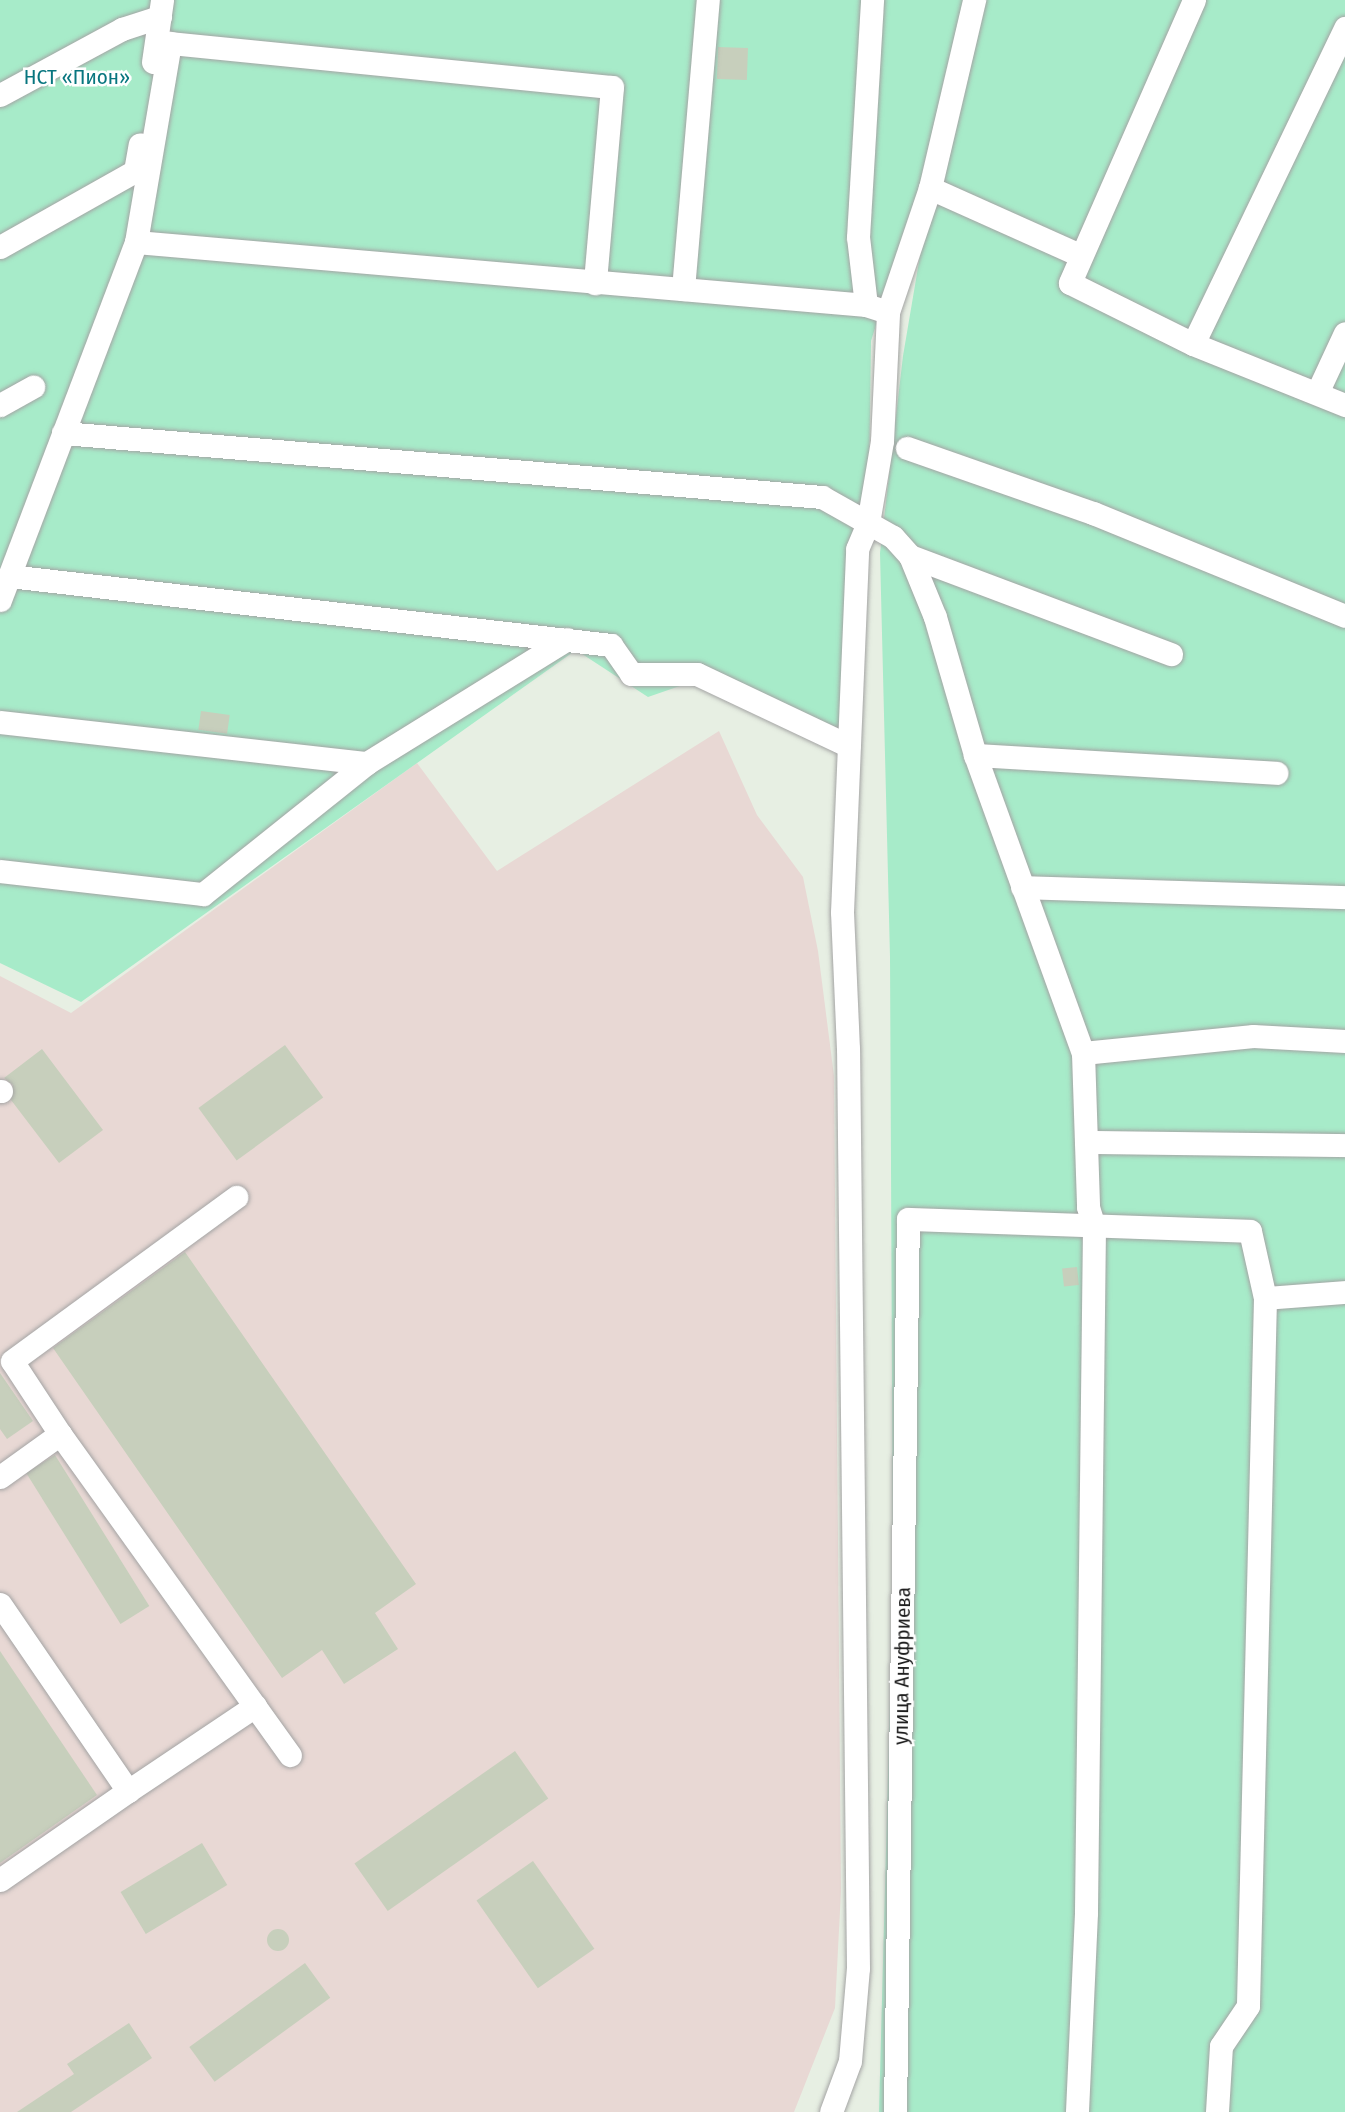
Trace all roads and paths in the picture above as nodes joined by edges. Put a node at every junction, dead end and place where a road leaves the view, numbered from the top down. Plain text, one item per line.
1 (708, 0) edge
2 (872, 0) edge
3 (974, 0) edge
4 (1194, 0) edge
5 (161, 9) edge
6 (1345, 28) edge
7 (0, 95) edge
8 (930, 188) junction
9 (136, 242) junction
10 (0, 247) edge
11 (1080, 255) junction
12 (595, 284) junction
13 (683, 289) junction
14 (877, 308) junction
15 (1345, 333) edge
16 (1193, 344) junction
17 (33, 387) dead end
18 (1317, 393) junction
19 (0, 405) edge
20 (1345, 405) edge
21 (63, 433) junction
22 (907, 448) dead end
23 (868, 523) junction
24 (909, 556) junction
25 (4, 565) edge
26 (0, 600) edge
27 (1345, 616) edge
28 (567, 639) junction
29 (1171, 654) dead end
30 (0, 722) edge
31 (849, 746) junction
32 (975, 755) junction
33 (367, 763) junction
34 (1276, 773) dead end
35 (0, 871) edge
36 (1022, 887) junction
37 (1345, 897) edge
38 (1345, 1041) edge
39 (1083, 1054) junction
40 (1086, 1142) junction
41 (1345, 1145) edge
42 (236, 1197) dead end
43 (1094, 1227) junction
44 (1345, 1292) edge
45 (1265, 1298) junction
46 (60, 1434) junction
47 (0, 1477) edge
48 (0, 1604) edge
49 (255, 1706) junction
50 (290, 1755) dead end
51 (128, 1791) junction
52 (0, 1880) edge
53 (831, 2112) edge
54 (895, 2112) edge
55 (1077, 2112) edge
56 (1217, 2112) edge

1 - 13 street
2 - 14 street
3 - 8 street
4 - 11 street
5 - 7 street
5 - 10 street
6 - 16 street
8 - 11 street
8 - 14 street
9 - 12 street
9 - 12 street
9 - 21 street
11 - 16 street
12 - 13 street
13 - 14 street
14 - 23 street
15 - 18 street
16 - 18 street
17 - 19 street
18 - 20 street
21 - 23 street
21 - 25 street
22 - 27 street
23 - 24 street
23 - 31 street
24 - 29 street
24 - 32 street
25 - 26 street
25 - 28 street
28 - 31 street
28 - 33 street
30 - 33 street
31 - 53 street
32 - 34 street
32 - 36 street
33 - 35 street
36 - 37 street
36 - 39 street
38 - 39 street
39 - 40 street
40 - 41 street
40 - 43 street
42 - 46 street
43 - 45 street
43 - 54 street, улица Ануфриева
43 - 55 street
44 - 45 street
45 - 56 street
46 - 47 street
46 - 49 street
48 - 51 street
49 - 50 street
49 - 51 street
51 - 52 street

